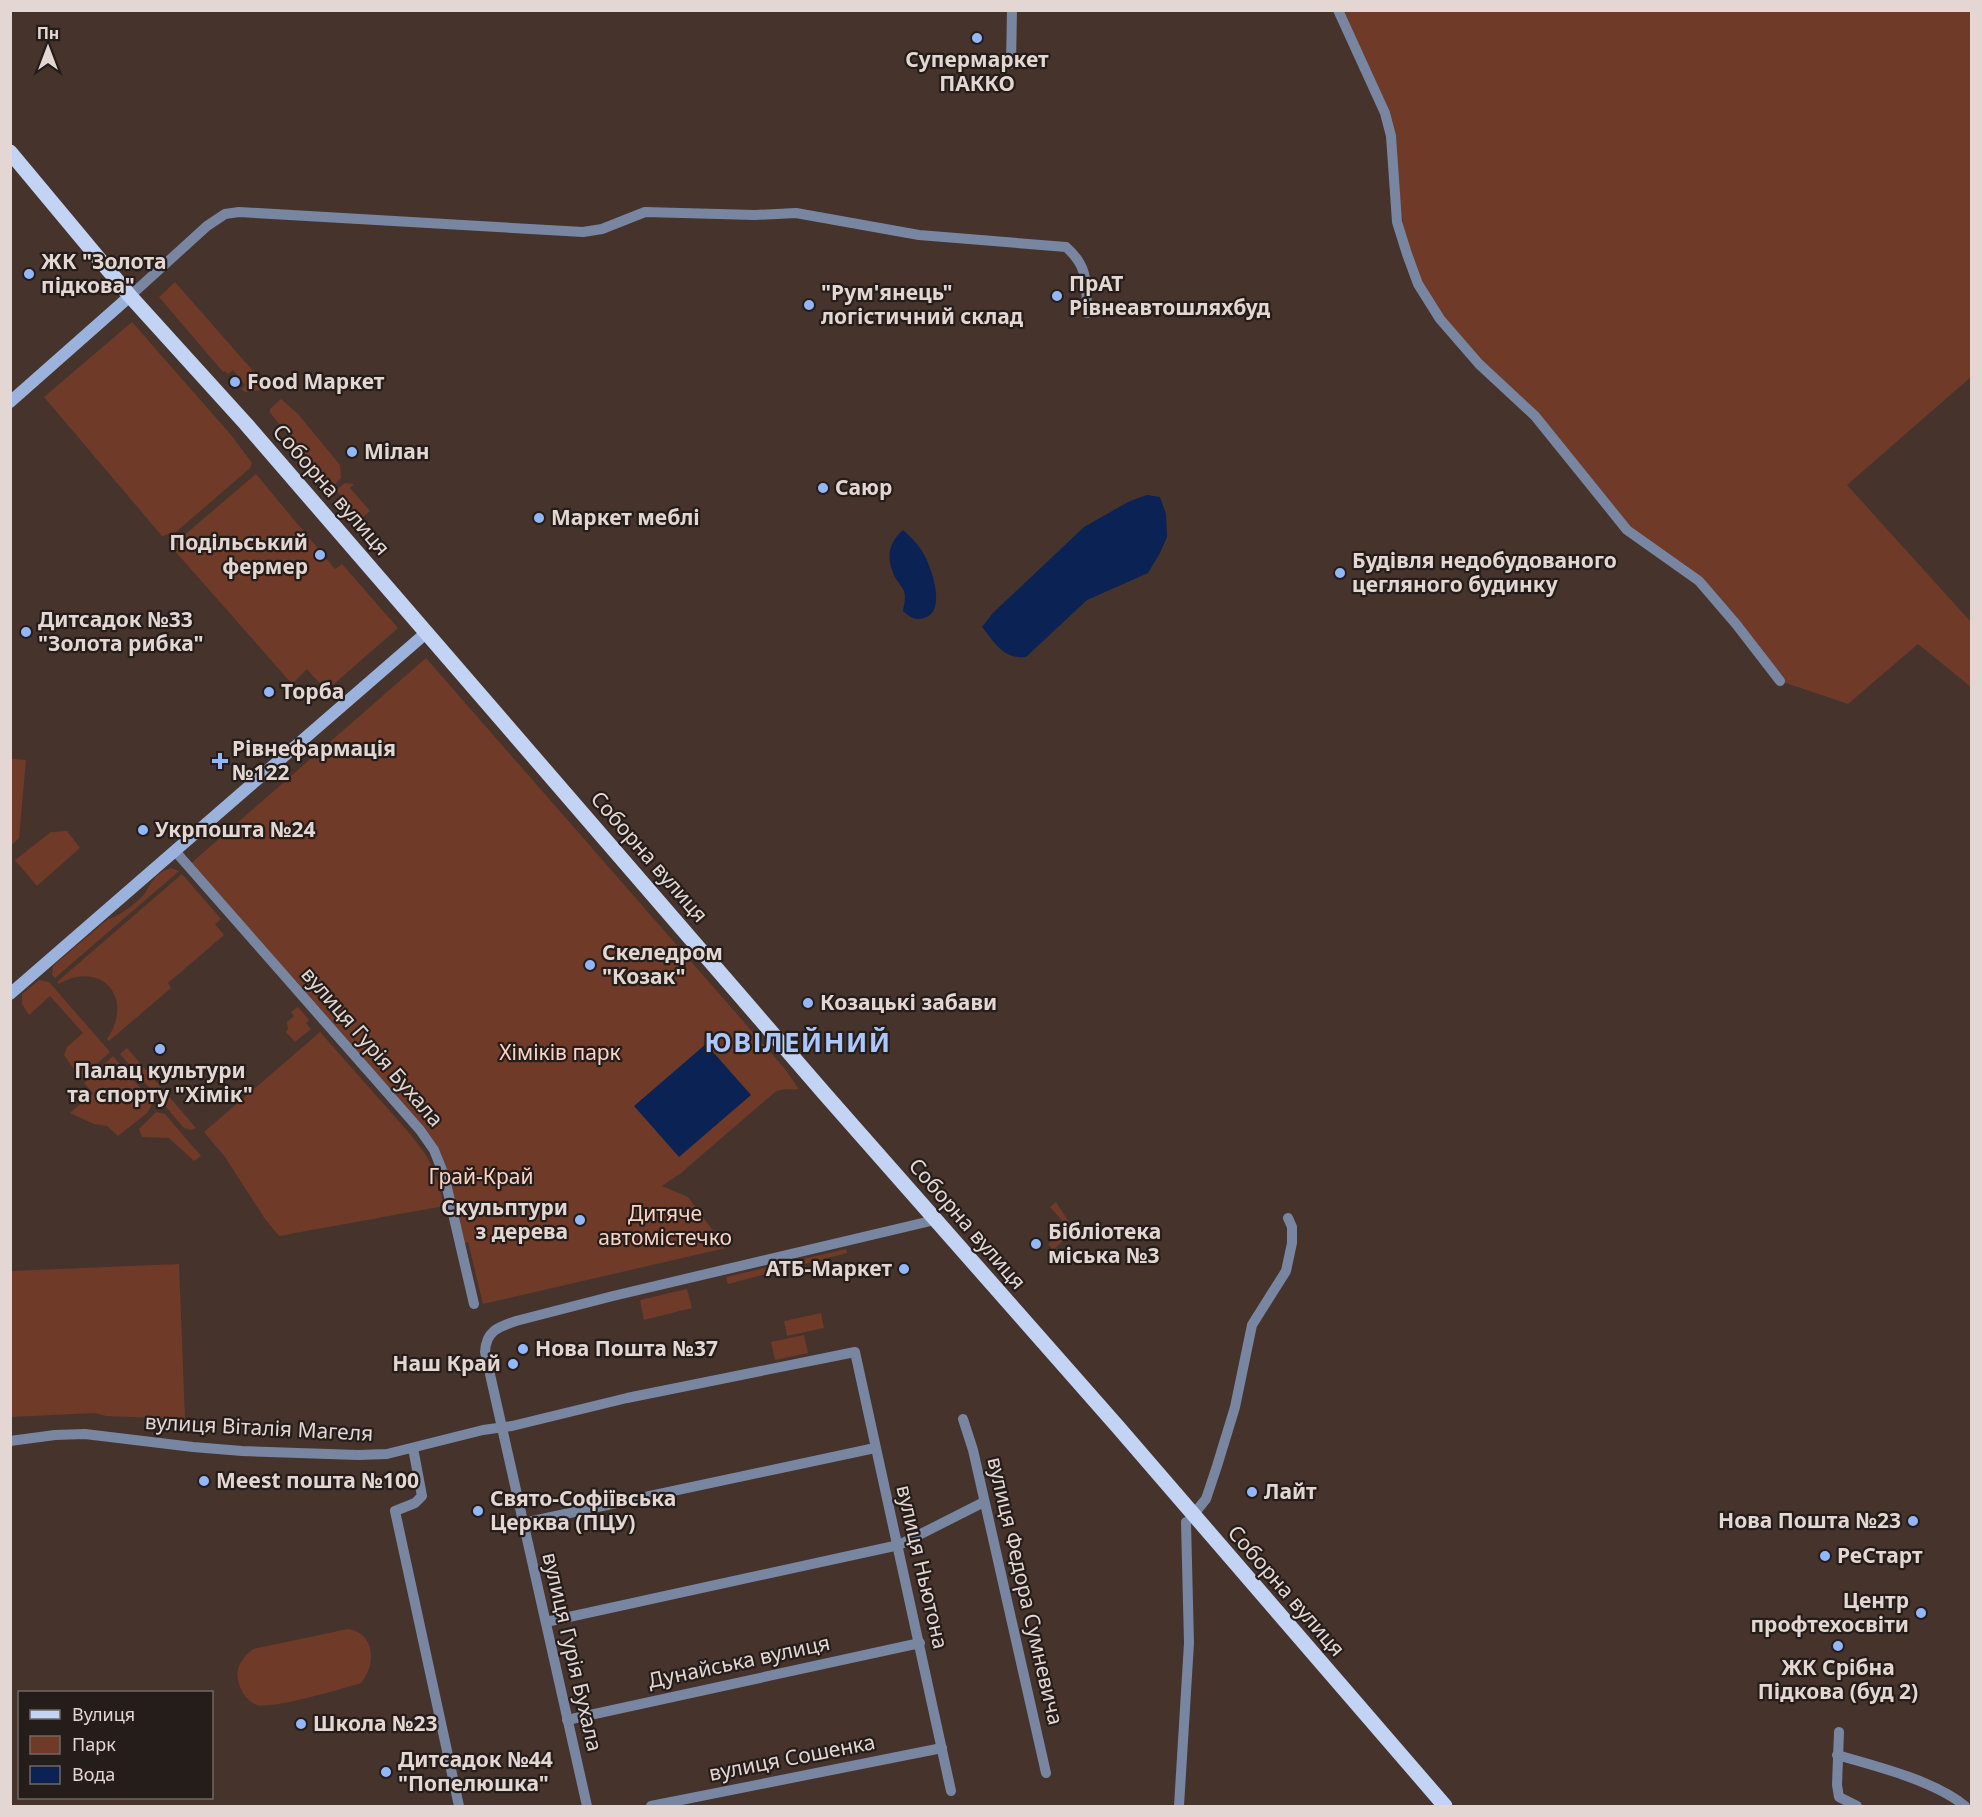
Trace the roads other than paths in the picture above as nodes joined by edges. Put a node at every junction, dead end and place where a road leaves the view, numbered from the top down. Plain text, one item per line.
1 (1012, 10) edge
2 (1338, 10) edge
3 (1011, 64) dead end
4 (10, 152) edge
5 (130, 296) junction
6 (1087, 313) dead end
7 (10, 402) edge
8 (426, 633) junction
9 (1779, 681) dead end
10 (175, 851) junction
11 (10, 994) edge
12 (1288, 1218) dead end
13 (935, 1220) junction
14 (474, 1304) dead end
15 (855, 1352) joint
16 (963, 1419) dead end
17 (502, 1427) junction
18 (10, 1441) edge
19 (413, 1448) junction
20 (875, 1448) junction
21 (984, 1502) junction
22 (1190, 1518) junction
23 (523, 1523) junction
24 (899, 1545) junction
25 (546, 1622) junction
26 (920, 1643) junction
27 (567, 1720) junction
28 (1839, 1732) dead end
29 (942, 1748) junction
30 (1837, 1755) junction
31 (1046, 1773) dead end
32 (951, 1791) dead end
33 (459, 1806) edge
34 (587, 1806) edge
35 (651, 1806) edge
36 (1179, 1806) edge
37 (1445, 1806) edge
38 (1857, 1806) edge
39 (1965, 1806) edge

1 - 3 street
2 - 9 street
4 - 5 main road, Соборна вулиця
5 - 6 street
5 - 7 street
5 - 8 main road, Соборна вулиця
8 - 10 street
8 - 13 main road, Соборна вулиця
10 - 11 street
10 - 14 street, вулиця Гурія Бухала
12 - 22 street
13 - 17 street, вулиця Гурія Бухала
13 - 22 main road, Соборна вулиця
15 - 17 street, вулиця Віталія Магеля
15 - 20 street, вулиця Ньютона
16 - 21 street, вулиця Федора Сумневича
17 - 19 street, вулиця Віталія Магеля
17 - 23 street, вулиця Гурія Бухала
18 - 19 street, вулиця Віталія Магеля
19 - 33 street
20 - 23 street
20 - 24 street, вулиця Ньютона
21 - 24 street
21 - 31 street, вулиця Федора Сумневича
22 - 36 street
22 - 37 main road, Соборна вулиця
23 - 25 street, вулиця Гурія Бухала
24 - 25 street
24 - 26 street, вулиця Ньютона
25 - 27 street, вулиця Гурія Бухала
26 - 27 street, Дунайська вулиця
26 - 29 street, вулиця Ньютона
27 - 34 street, вулиця Гурія Бухала
28 - 30 street
29 - 32 street, вулиця Ньютона
29 - 35 street, вулиця Сошенка
30 - 38 street
30 - 39 street

